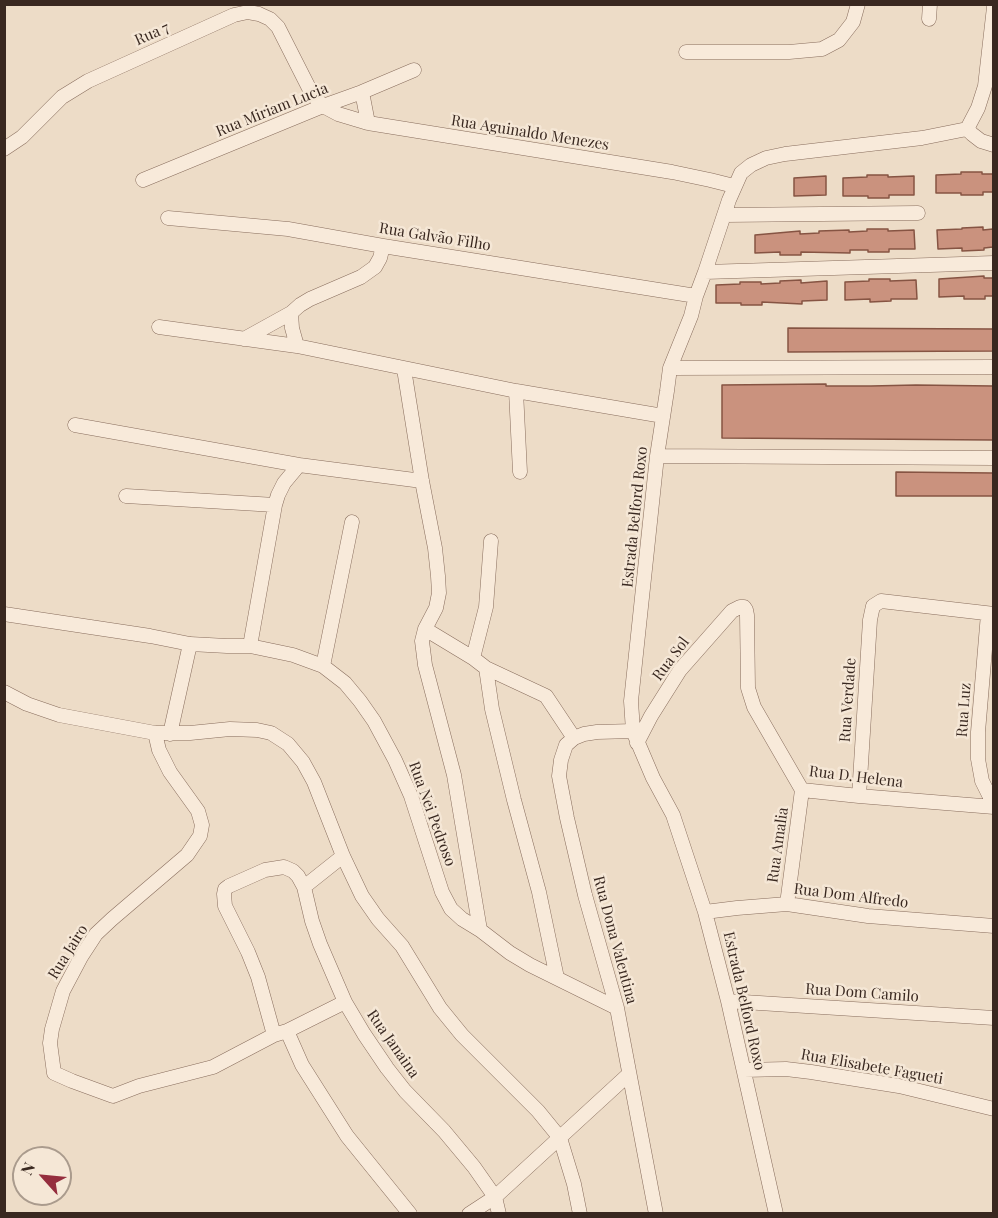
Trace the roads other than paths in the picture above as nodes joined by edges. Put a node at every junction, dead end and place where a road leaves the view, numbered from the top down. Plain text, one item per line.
1 (858, 4) edge
2 (930, 4) edge
3 (993, 8) edge
4 (930, 19) dead end
5 (686, 52) dead end
6 (414, 70) dead end
7 (362, 92) junction
8 (324, 106) junction
9 (368, 123) junction
10 (967, 129) junction
11 (993, 145) edge
12 (4, 149) edge
13 (143, 180) dead end
14 (734, 186) junction
15 (918, 213) dead end
16 (725, 215) junction
17 (168, 218) dead end
18 (383, 246) junction
19 (993, 263) edge
20 (705, 272) junction
21 (696, 296) junction
22 (291, 313) junction
23 (159, 327) dead end
24 (244, 339) junction
25 (297, 346) junction
26 (670, 368) junction
27 (993, 368) edge
28 (404, 369) junction
29 (516, 391) junction
30 (663, 416) junction
31 (75, 425) dead end
32 (657, 456) junction
33 (993, 458) edge
34 (299, 465) junction
35 (520, 471) dead end
36 (422, 481) junction
37 (126, 496) dead end
38 (275, 505) junction
39 (352, 522) dead end
40 (491, 541) dead end
41 (744, 607) joint
42 (4, 614) edge
43 (991, 614) edge
44 (424, 629) junction
45 (190, 644) junction
46 (249, 646) junction
47 (473, 658) junction
48 (323, 666) junction
49 (486, 668) junction
50 (4, 692) edge
51 (155, 733) junction
52 (170, 734) junction
53 (635, 737) junction
54 (574, 738) junction
55 (802, 790) junction
56 (859, 796) junction
57 (993, 806) edge
58 (343, 856) junction
59 (304, 888) junction
60 (787, 904) junction
61 (705, 912) junction
62 (993, 926) edge
63 (480, 930) junction
64 (557, 978) junction
65 (728, 1001) junction
66 (345, 1002) junction
67 (616, 1008) junction
68 (993, 1018) edge
69 (281, 1033) junction
70 (744, 1070) junction
71 (629, 1074) junction
72 (993, 1109) edge
73 (560, 1138) junction
74 (495, 1197) junction
75 (410, 1214) edge
76 (469, 1214) edge
77 (499, 1214) edge
78 (580, 1214) edge
79 (656, 1214) edge
80 (776, 1214) edge

1 - 5 street
2 - 4 street
3 - 10 street
6 - 7 street, Rua Miriam Lucia
7 - 8 street, Rua Miriam Lucia
7 - 9 street
8 - 9 street, Rua Aguinaldo Menezes
8 - 12 street, Rua 7
8 - 13 street, Rua Miriam Lucia
9 - 14 street, Rua Aguinaldo Menezes
10 - 11 street
10 - 14 street, Estrada Belford Roxo
14 - 16 street, Estrada Belford Roxo
15 - 16 street
16 - 20 street, Estrada Belford Roxo
17 - 18 street, Rua Galvão Filho
18 - 21 street, Rua Galvão Filho
18 - 22 street
19 - 20 street
20 - 21 street, Estrada Belford Roxo
21 - 26 street, Estrada Belford Roxo
22 - 24 street
22 - 25 street
23 - 24 street
24 - 25 street
25 - 28 street
26 - 27 street
26 - 30 street, Estrada Belford Roxo
28 - 29 street
28 - 36 street
29 - 30 street
29 - 35 street
30 - 32 street, Estrada Belford Roxo
31 - 34 street
32 - 33 street
32 - 53 street, Estrada Belford Roxo
34 - 36 street
34 - 38 street
36 - 44 street
37 - 38 street
38 - 46 street
39 - 48 street
40 - 47 street
41 - 53 street, Rua Sol
41 - 55 street, Rua D. Helena
42 - 45 street, Rua Nei Pedroso
43 - 56 street, Rua Verdade
43 - 57 street, Rua Luz
44 - 47 street
44 - 63 street
45 - 46 street, Rua Nei Pedroso
45 - 52 street
46 - 48 street, Rua Nei Pedroso
47 - 49 street
48 - 63 street, Rua Nei Pedroso
49 - 54 street
49 - 64 street
50 - 51 street
51 - 52 street
51 - 69 street, Rua Jairo
52 - 58 street
53 - 54 street
53 - 61 street, Estrada Belford Roxo
54 - 67 street, Rua Dona Valentina
55 - 56 street, Rua D. Helena
55 - 60 street, Rua Amalia
56 - 57 street, Rua D. Helena
58 - 59 street
58 - 73 street
59 - 66 street, Rua Janaina
59 - 69 street, Rua Janaina
60 - 61 street, Rua Dom Alfredo
60 - 62 street, Rua Dom Alfredo
61 - 65 street, Estrada Belford Roxo
63 - 64 street, Rua Nei Pedroso
64 - 67 street, Rua Nei Pedroso
65 - 68 street, Rua Dom Camilo
65 - 70 street, Estrada Belford Roxo
66 - 69 street, Rua Jairo
66 - 74 street, Rua Janaina
67 - 71 street, Rua Dona Valentina
69 - 75 street, Rua Janaina
70 - 72 street, Rua Elisabete Fagueti
70 - 80 street, Estrada Belford Roxo
71 - 73 street
71 - 79 street, Rua Dona Valentina
73 - 74 street
73 - 78 street
74 - 76 street
74 - 77 street

